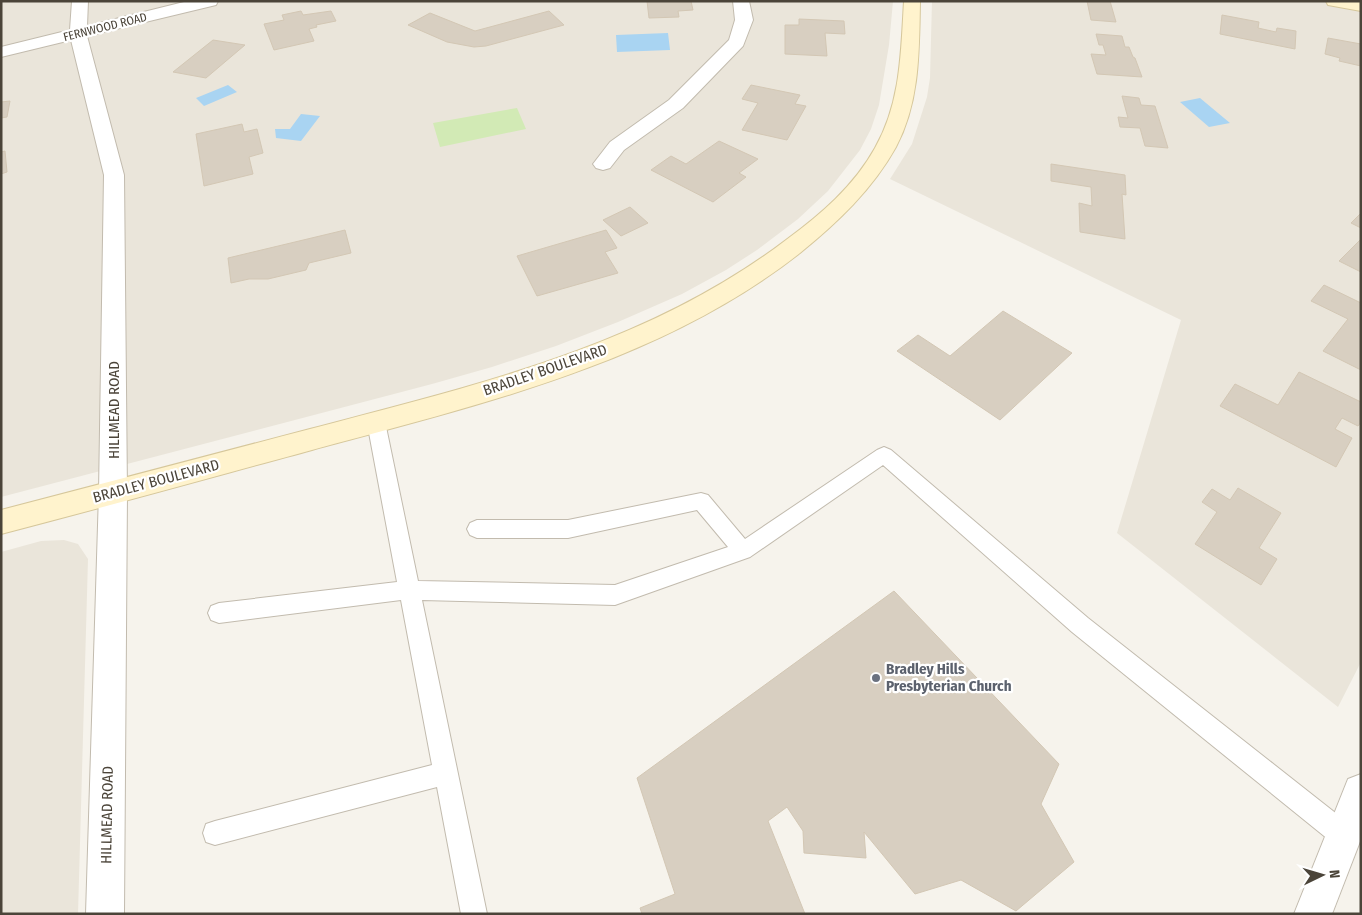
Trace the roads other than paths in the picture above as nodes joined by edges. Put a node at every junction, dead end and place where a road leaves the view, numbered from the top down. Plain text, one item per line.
1 (80, 1) edge
2 (210, 1) edge
3 (741, 1) edge
4 (912, 1) edge
5 (1334, 1) edge
6 (1361, 6) edge
7 (78, 34) junction
8 (1, 52) edge
9 (603, 164) dead end
10 (376, 422) junction
11 (113, 493) junction
12 (1, 522) edge
13 (477, 529) dead end
14 (743, 551) junction
15 (409, 590) junction
16 (220, 613) dead end
17 (446, 773) junction
18 (1361, 792) edge
19 (215, 833) dead end
20 (1343, 835) junction
21 (468, 912) edge
22 (105, 914) edge
23 (1313, 914) edge

1 - 7 street, HILLMEAD ROAD
2 - 7 street, FERNWOOD ROAD
3 - 9 street
4 - 10 main road, BRADLEY BOULEVARD
5 - 6 main road
7 - 8 street, FERNWOOD ROAD
7 - 11 street, HILLMEAD ROAD
10 - 11 main road, BRADLEY BOULEVARD
10 - 15 lane
11 - 12 main road, BRADLEY BOULEVARD
11 - 22 street, HILLMEAD ROAD
13 - 14 lane
14 - 15 lane
14 - 20 lane
15 - 16 lane
15 - 17 lane
17 - 19 lane
17 - 21 lane
18 - 20 street
20 - 23 street

